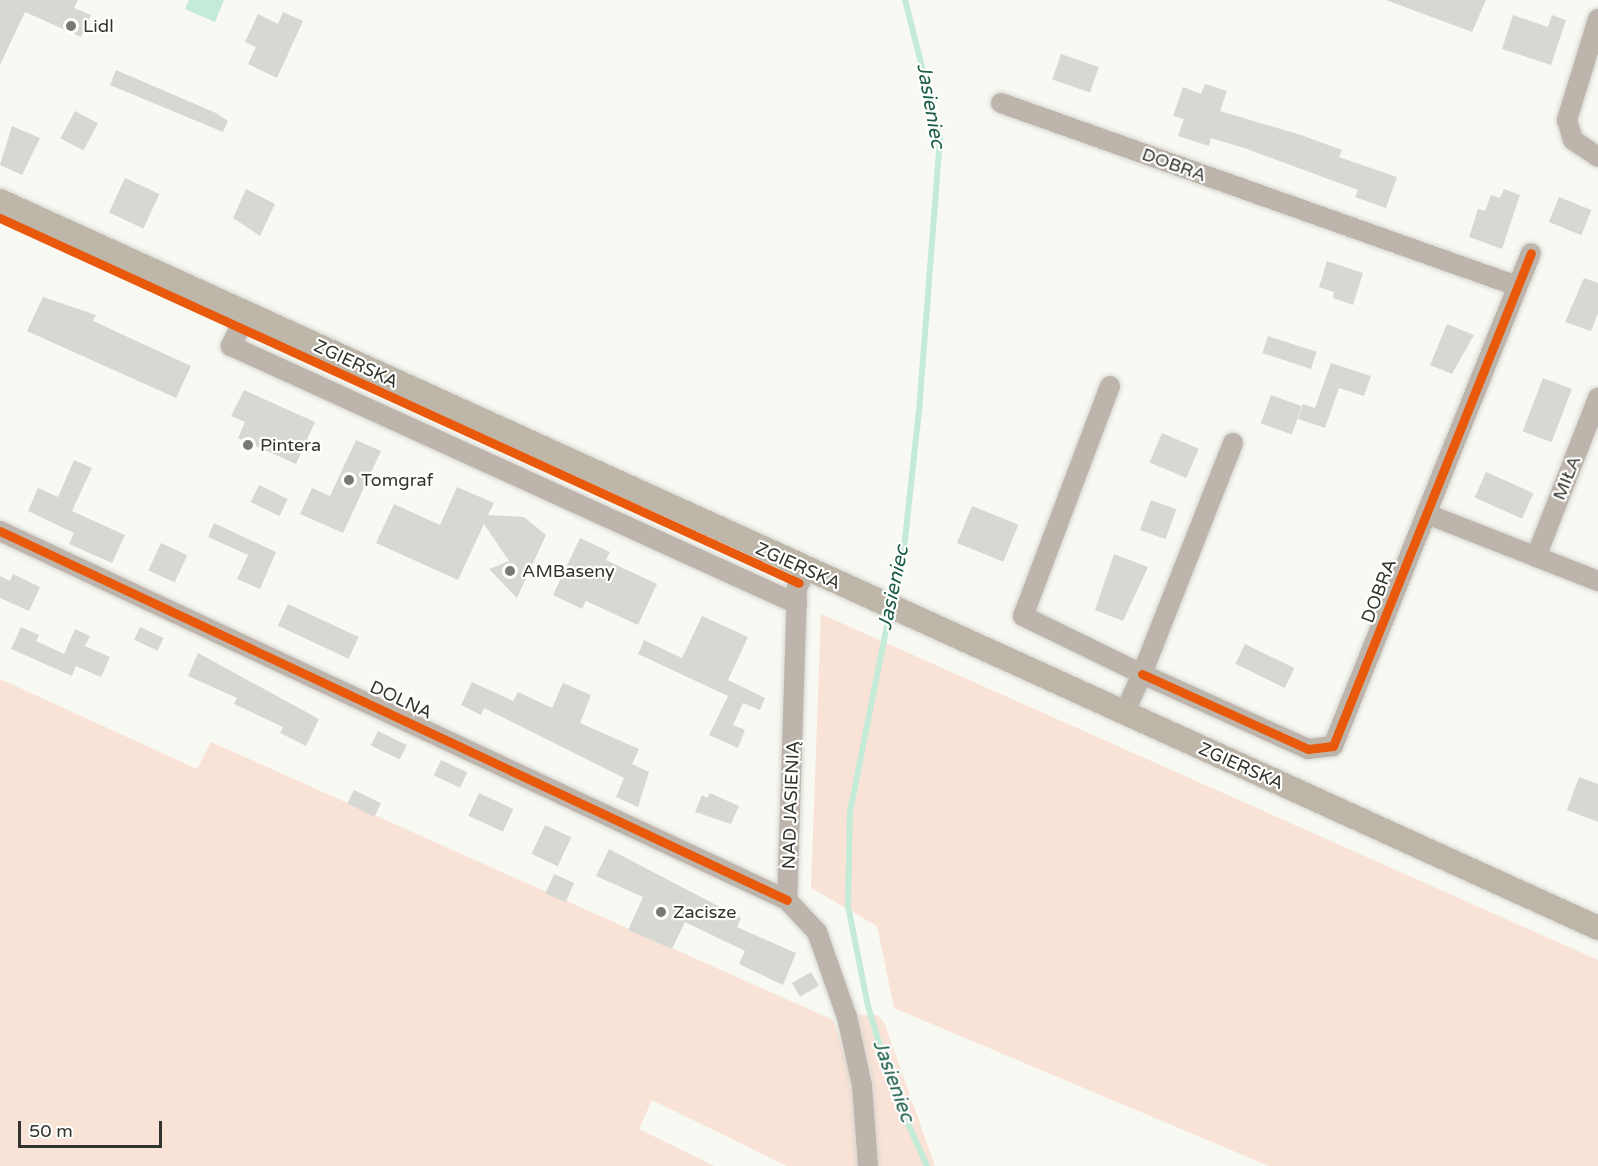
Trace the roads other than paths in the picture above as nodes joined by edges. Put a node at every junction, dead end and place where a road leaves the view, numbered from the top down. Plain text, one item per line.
1 (1598, 19) edge
2 (1001, 104) dead end
3 (1598, 157) edge
4 (0, 201) edge
5 (1531, 253) dead end
6 (1516, 286) junction
7 (247, 314) junction
8 (1110, 386) dead end
9 (1598, 398) edge
10 (1233, 443) dead end
11 (1427, 514) junction
12 (0, 531) edge
13 (1536, 557) junction
14 (806, 570) junction
15 (1598, 581) edge
16 (797, 604) junction
17 (1142, 674) junction
18 (1124, 714) junction
19 (787, 900) junction
20 (1598, 928) edge
21 (868, 1166) edge

1 - 3 street
2 - 6 street, DOBRA
4 - 7 main road, ZGIERSKA
5 - 6 street, DOBRA
6 - 11 street, DOBRA
7 - 14 main road, ZGIERSKA
7 - 16 street
8 - 17 street
9 - 13 street, MIŁA
10 - 17 street
11 - 13 street
11 - 17 street, DOBRA
12 - 19 street, DOLNA
13 - 15 street
14 - 16 street, NAD JASIENIĄ
14 - 18 main road, ZGIERSKA
16 - 19 street, NAD JASIENIĄ
17 - 18 street
18 - 20 main road, ZGIERSKA
19 - 21 street

